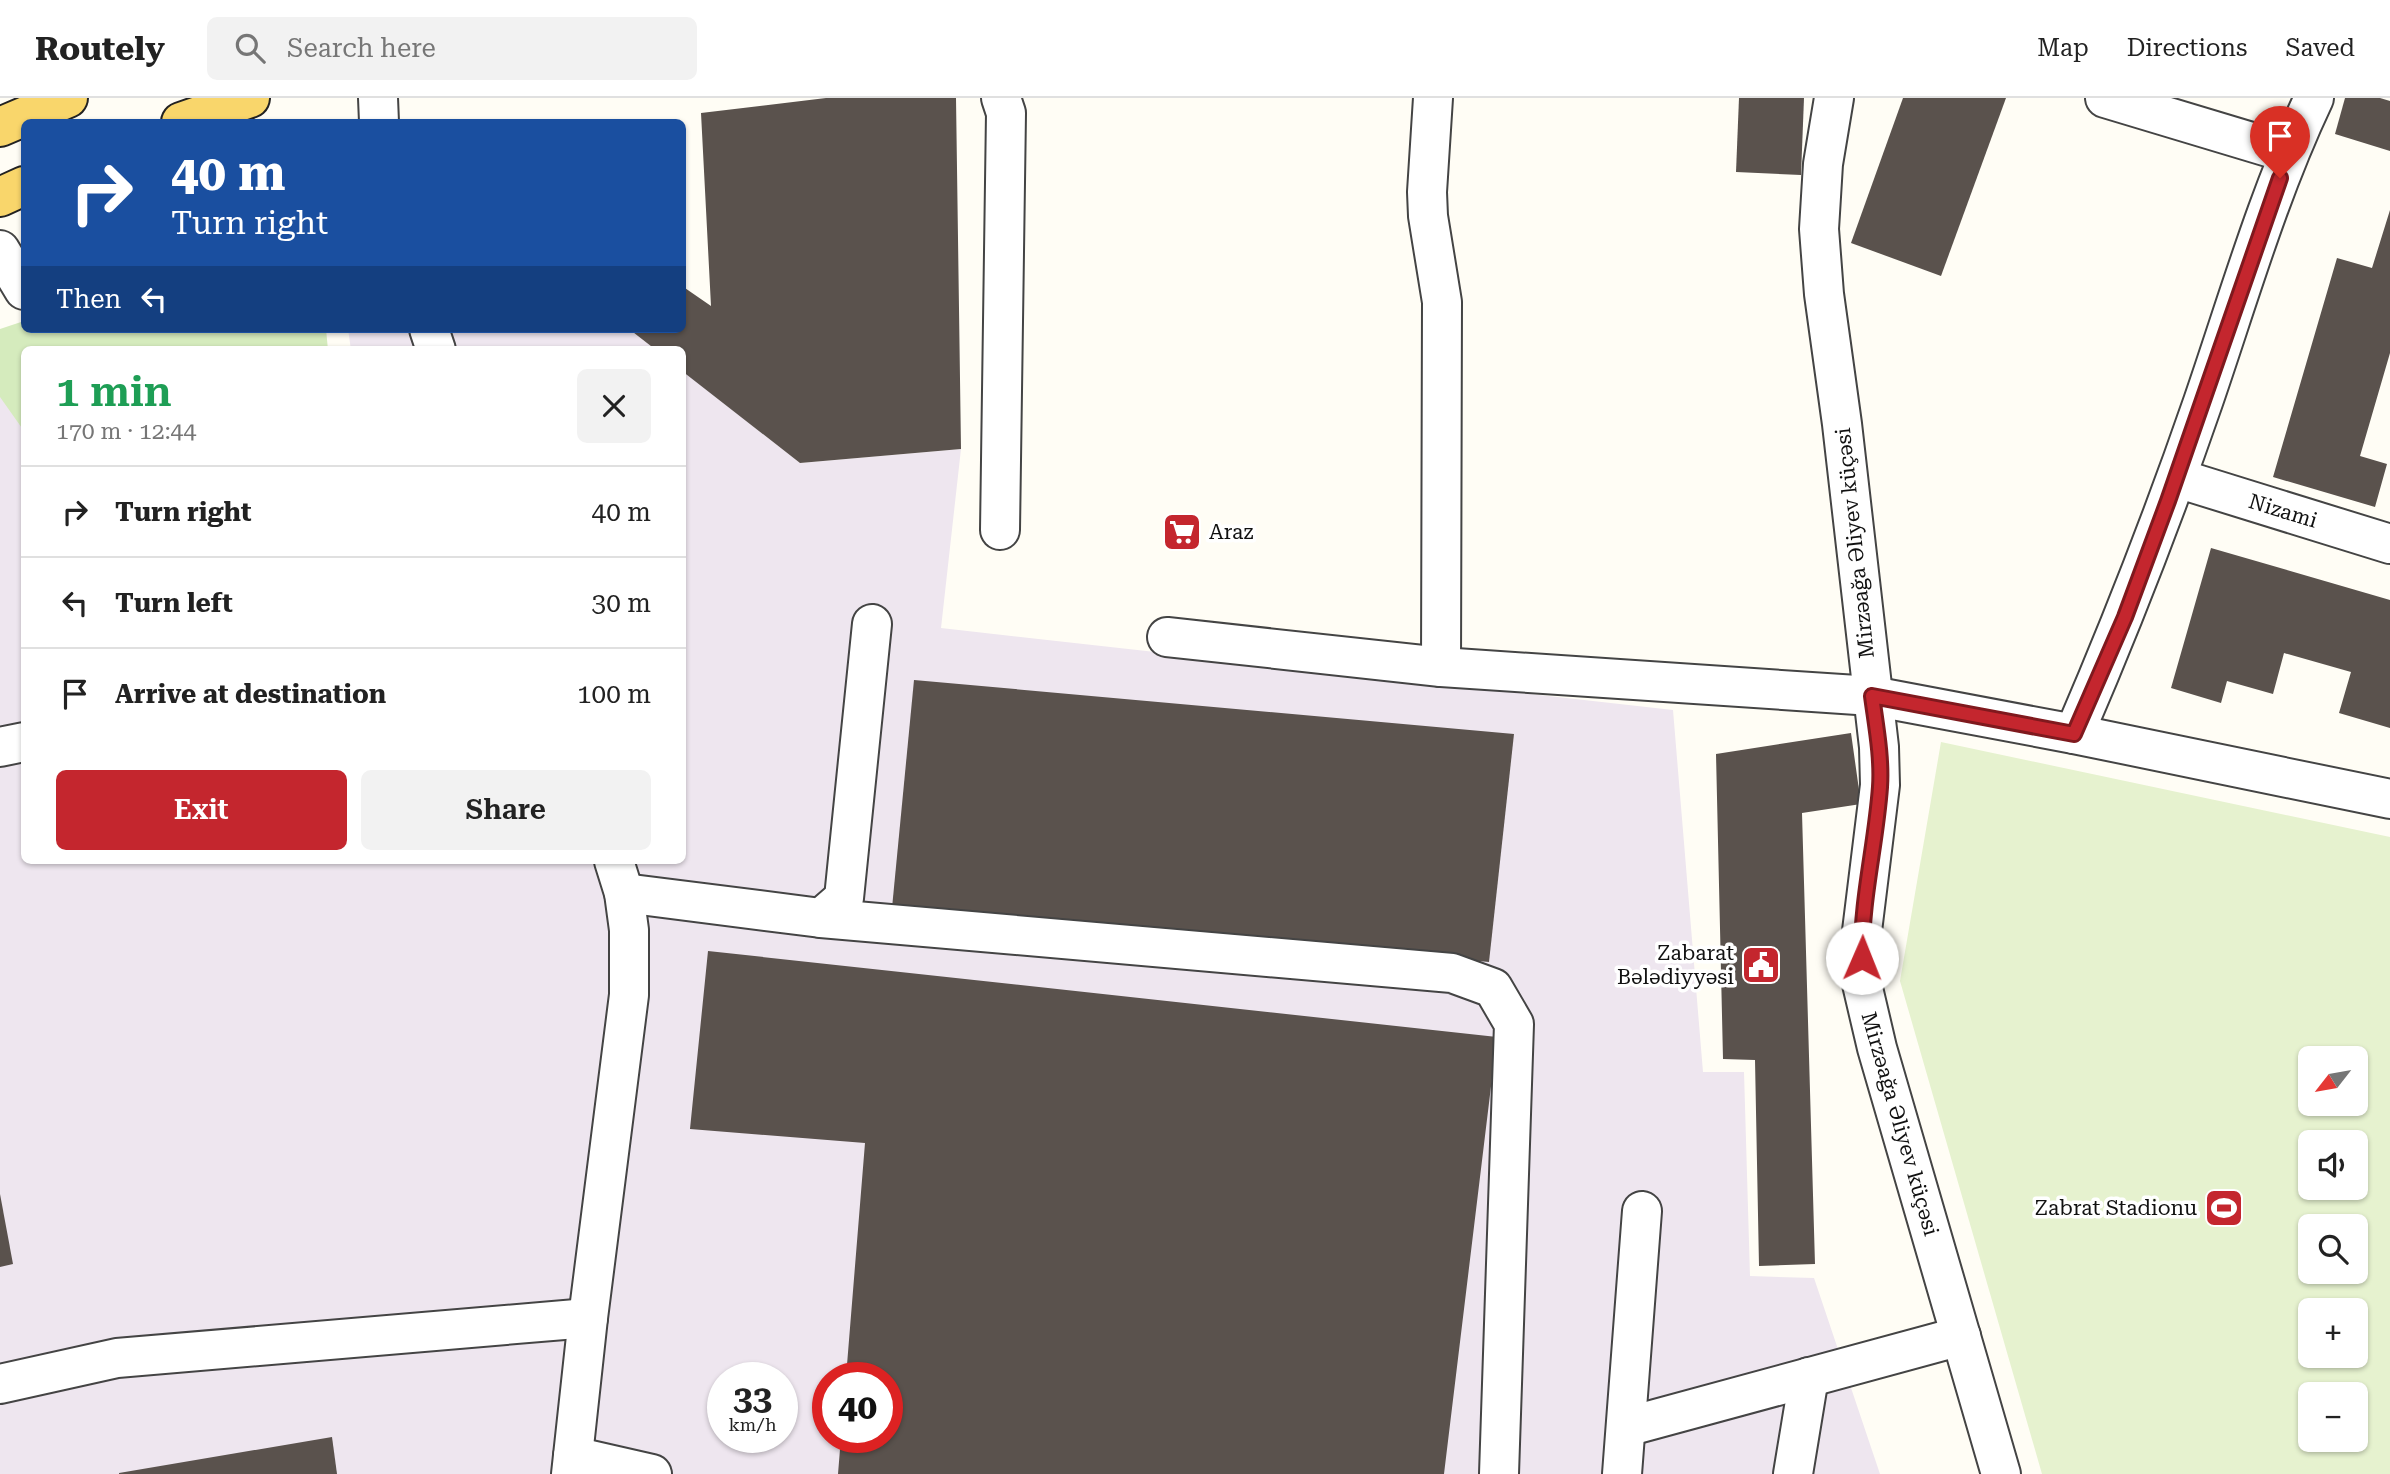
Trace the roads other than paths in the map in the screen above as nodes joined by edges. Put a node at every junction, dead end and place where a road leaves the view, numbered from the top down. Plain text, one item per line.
1 (68, 98) edge
2 (250, 98) edge
3 (378, 98) edge
4 (1002, 98) edge
5 (1433, 98) edge
6 (1834, 98) edge
7 (2105, 98) edge
8 (2314, 98) edge
9 (190, 119) edge
10 (379, 119) edge
11 (0, 127) edge
12 (2288, 153) junction
13 (21, 187) edge
14 (0, 197) edge
15 (0, 250) edge
16 (21, 285) edge
17 (2177, 478) junction
18 (1000, 530) dead end
19 (2390, 544) edge
20 (872, 624) dead end
21 (1167, 637) dead end
22 (1441, 667) junction
23 (1872, 696) junction
24 (2074, 734) junction
25 (21, 743) edge
26 (0, 747) edge
27 (2390, 799) edge
28 (619, 877) edge
29 (821, 918) junction
30 (1642, 1211) dead end
31 (588, 1318) junction
32 (1961, 1336) junction
33 (1809, 1377) junction
34 (0, 1384) edge
35 (1626, 1427) junction
36 (572, 1465) edge
37 (652, 1474) edge
38 (1499, 1474) edge
39 (1622, 1474) edge
40 (1793, 1474) edge
41 (2001, 1474) edge

1 - 11 main road
2 - 9 main road
3 - 10 street
4 - 18 street
5 - 22 street
6 - 23 street, Mirzəağa Əliyev küçəsi
7 - 12 street
8 - 12 street
12 - 17 street
13 - 14 main road
15 - 16 street
17 - 19 street, Nizami
17 - 24 street
20 - 29 street
21 - 22 street
22 - 23 street
23 - 24 street
23 - 32 street, Mirzəağa Əliyev küçəsi
24 - 27 street
25 - 26 street
28 - 29 street
28 - 31 street
29 - 38 street
30 - 35 street
31 - 34 street
31 - 36 street
32 - 33 street
32 - 41 street, Mirzəağa Əliyev küçəsi
33 - 35 street
33 - 40 street
35 - 39 street
36 - 37 street

